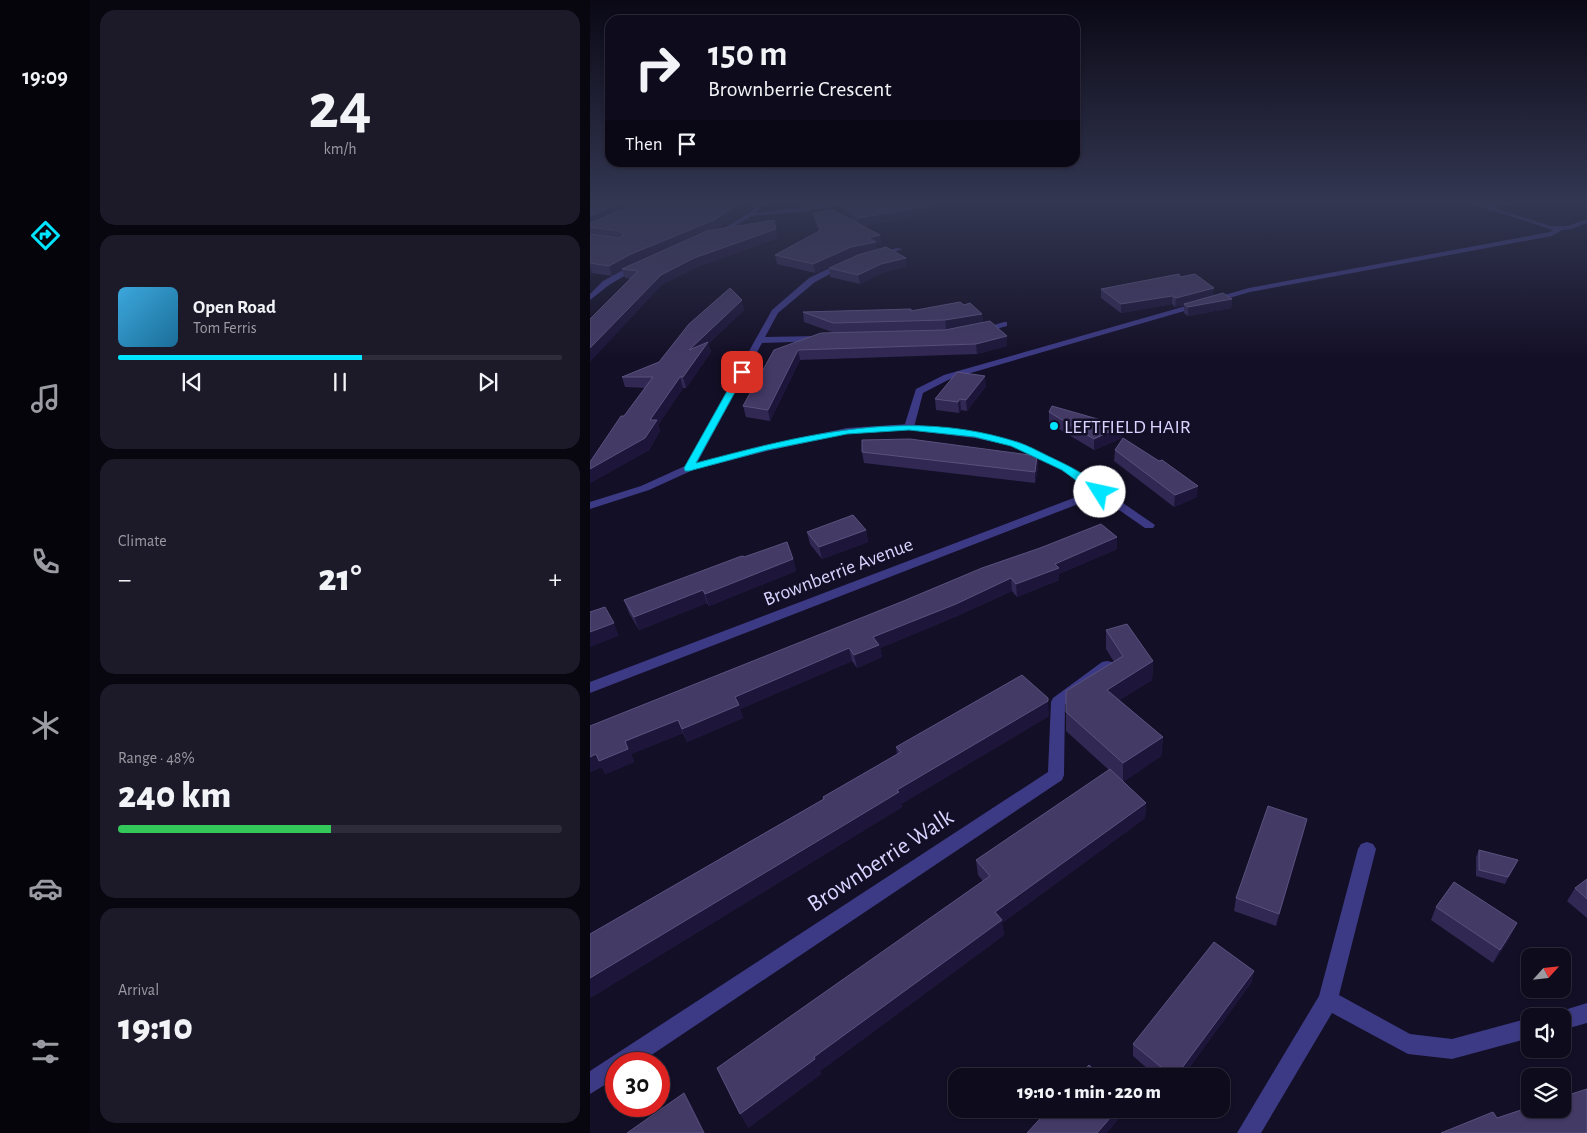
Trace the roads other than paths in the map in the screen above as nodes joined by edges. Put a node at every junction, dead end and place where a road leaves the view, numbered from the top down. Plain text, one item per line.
1 (875, 255) edge
2 (1439, 255) edge
3 (866, 257) edge
4 (848, 263) edge
5 (642, 264) edge
6 (590, 298) edge
7 (1004, 324) dead end
8 (971, 332) edge
9 (828, 338) edge
10 (759, 340) junction
11 (909, 427) junction
12 (689, 468) junction
13 (1100, 492) junction
14 (590, 506) edge
15 (1148, 525) dead end
16 (1108, 666) edge
17 (590, 688) edge
18 (1367, 849) dead end
19 (1328, 1000) junction
20 (1587, 1013) edge
21 (1571, 1017) edge
22 (1521, 1030) edge
23 (638, 1052) edge
24 (605, 1073) edge
25 (590, 1083) edge
26 (1248, 1133) edge

1 - 3 street
2 - 11 street
4 - 10 street
5 - 6 street
7 - 8 street
9 - 10 street
10 - 12 street
11 - 12 street
11 - 13 street
12 - 14 street
13 - 15 street
13 - 17 street, Brownberrie Avenue
16 - 23 street, Brownberrie Walk
18 - 19 street
19 - 22 street
19 - 26 street
20 - 21 street
24 - 25 street, Brownberrie Walk

